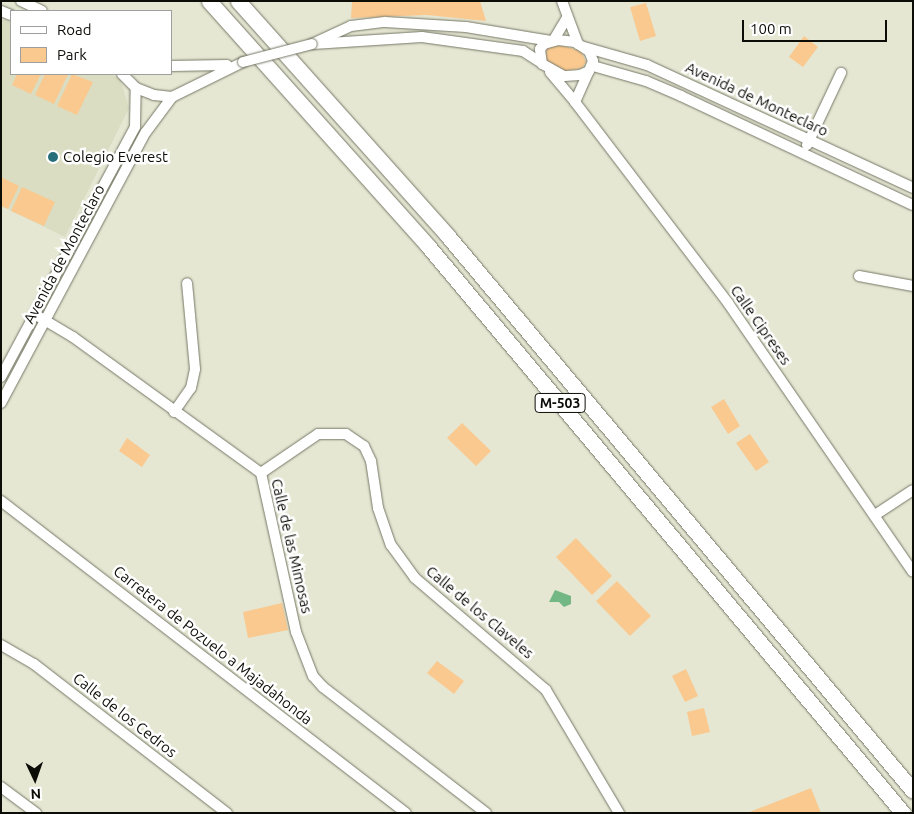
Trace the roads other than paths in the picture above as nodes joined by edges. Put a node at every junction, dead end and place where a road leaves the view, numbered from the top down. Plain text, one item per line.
1 (21, 1) edge
2 (209, 1) edge
3 (238, 1) edge
4 (562, 1) edge
5 (40, 10) edge
6 (567, 18) junction
7 (552, 41) junction
8 (312, 44) junction
9 (581, 46) junction
10 (540, 62) junction
11 (238, 63) junction
12 (172, 66) edge
13 (185, 68) junction
14 (591, 68) junction
15 (548, 70) junction
16 (841, 73) dead end
17 (134, 81) edge
18 (189, 86) junction
19 (172, 97) junction
20 (575, 102) junction
21 (810, 140) junction
22 (804, 153) junction
23 (913, 188) edge
24 (913, 205) edge
25 (859, 276) dead end
26 (186, 283) dead end
27 (913, 286) edge
28 (36, 315) junction
29 (46, 321) junction
30 (1, 377) edge
31 (1, 403) edge
32 (174, 412) junction
33 (260, 473) junction
34 (913, 490) edge
35 (2, 501) edge
36 (875, 516) junction
37 (913, 572) edge
38 (1, 645) edge
39 (1, 787) edge
40 (913, 791) edge
41 (36, 813) edge
42 (227, 813) edge
43 (406, 813) edge
44 (486, 813) edge
45 (619, 813) edge
46 (903, 813) edge

1 - 5 street
2 - 46 highway, M-503
3 - 40 highway, M-503
4 - 6 street
6 - 7 street
6 - 9 street
7 - 8 street
7 - 9 street, Avenida de Monteclaro
7 - 10 street
8 - 10 street
8 - 11 street, bridge
9 - 14 street
9 - 21 street, Avenida de Monteclaro
10 - 15 street, Calle Cipreses
11 - 13 street
11 - 18 street
12 - 13 street
13 - 18 street
14 - 15 street
14 - 20 street
14 - 22 street, Avenida de Monteclaro
15 - 20 street, Calle Cipreses
16 - 21 street
17 - 19 street
17 - 28 street, Avenida de Monteclaro
18 - 19 street
19 - 29 street, Avenida de Monteclaro
20 - 36 street, Calle Cipreses
21 - 22 street
21 - 23 street, Avenida de Monteclaro
22 - 24 street, Avenida de Monteclaro
25 - 27 street
26 - 32 street
28 - 29 street, Calle de las Mimosas
28 - 30 street, Avenida de Monteclaro
29 - 31 street, Avenida de Monteclaro
29 - 32 street, Calle de las Mimosas
32 - 33 street, Calle de las Mimosas
33 - 44 street, Calle de las Mimosas
33 - 45 street, Calle de los Claveles
34 - 36 street
35 - 43 street, Carretera de Pozuelo a Majadahonda
36 - 37 street, Calle Cipreses
38 - 42 street, Calle de los Cedros
39 - 41 street

